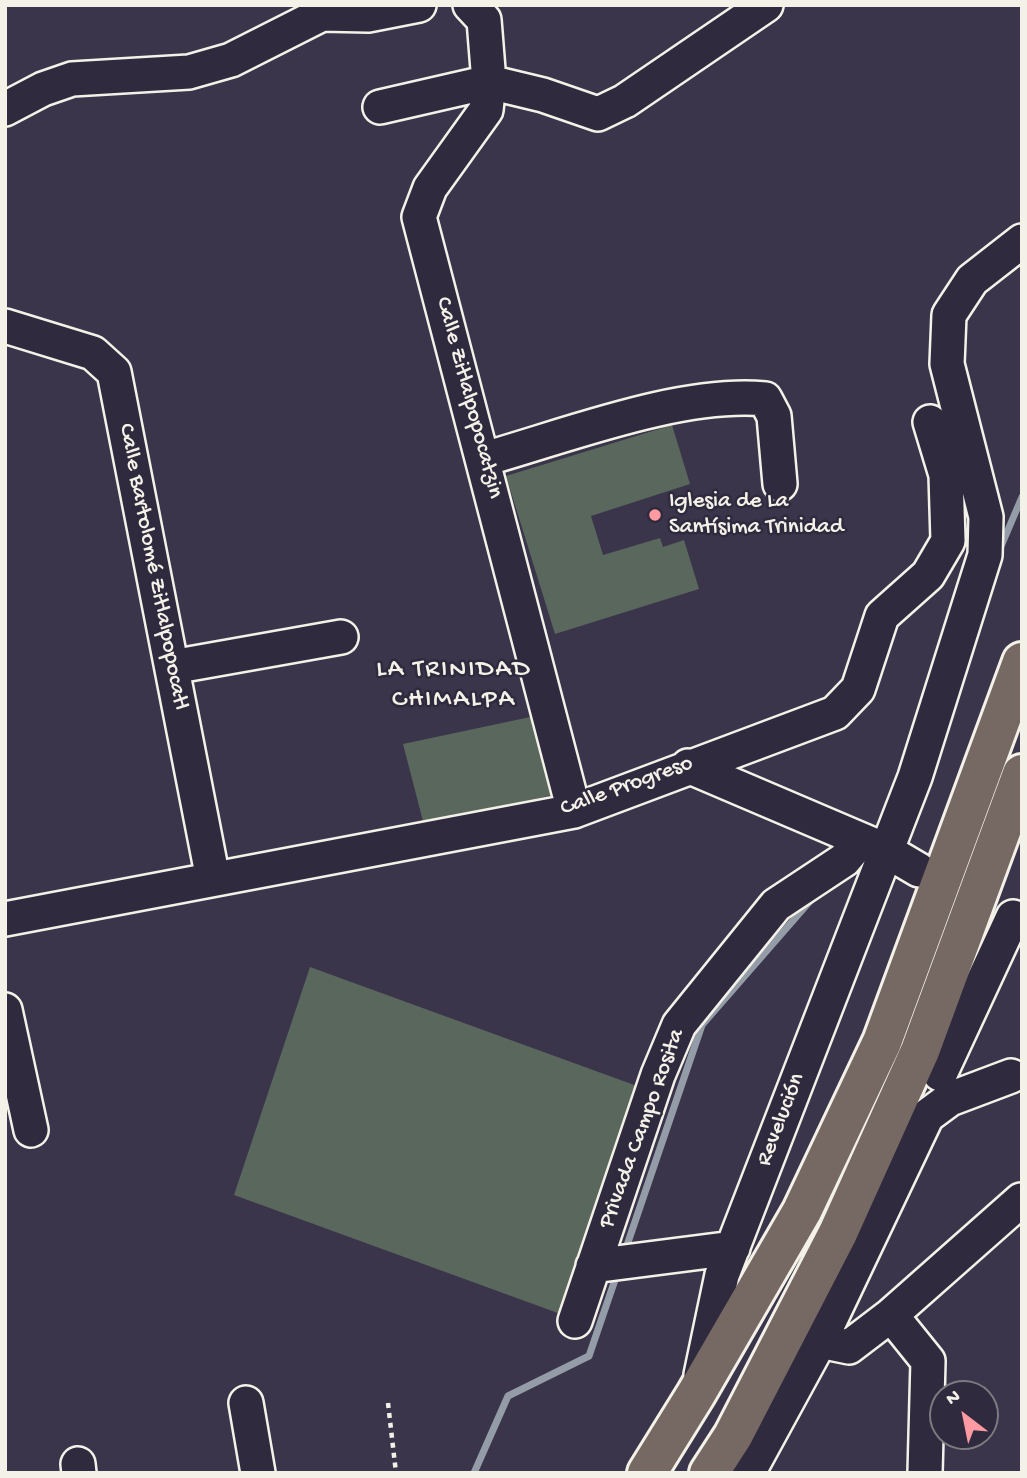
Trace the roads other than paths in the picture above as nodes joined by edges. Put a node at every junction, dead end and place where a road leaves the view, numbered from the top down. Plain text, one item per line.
1 (419, 5) edge
2 (470, 5) edge
3 (766, 5) edge
4 (322, 8) edge
5 (489, 82) junction
6 (380, 107) dead end
7 (5, 109) edge
8 (1022, 241) edge
9 (5, 326) edge
10 (930, 422) dead end
11 (484, 458) junction
12 (780, 484) dead end
13 (341, 637) dead end
14 (1022, 662) edge
15 (172, 667) junction
16 (688, 766) junction
17 (1022, 774) edge
18 (573, 811) junction
19 (873, 845) junction
20 (919, 870) dead end
21 (213, 879) junction
22 (1010, 916) edge
23 (5, 919) edge
24 (5, 1010) edge
25 (940, 1074) dead end
26 (1012, 1076) dead end
27 (31, 1130) dead end
28 (1021, 1200) edge
29 (733, 1248) junction
30 (593, 1266) junction
31 (891, 1315) junction
32 (575, 1321) dead end
33 (820, 1340) junction
34 (696, 1394) junction
35 (246, 1403) dead end
36 (258, 1473) edge
37 (647, 1473) edge
38 (709, 1473) edge
39 (748, 1473) edge
40 (925, 1473) edge

1 - 4 street
2 - 5 street, Calle Zitlalpopocatzin
3 - 5 street
4 - 7 street
5 - 6 street
5 - 11 street, Calle Zitlalpopocatzin
8 - 19 street, Revelución
9 - 15 street, Calle Bartolomé Zitlalpopocatl
10 - 16 street, Calle Progreso
11 - 12 street
11 - 18 street, Calle Zitlalpopocatzin
13 - 15 street
14 - 34 highway
15 - 21 street, Calle Bartolomé Zitlalpopocatl
16 - 18 street, Calle Progreso
16 - 19 street
17 - 38 highway
18 - 21 street, Calle Progreso
19 - 20 street
19 - 29 street, Revelución
19 - 30 street, Privada Campo Rosita
21 - 23 street, Calle Progreso
22 - 25 street
24 - 27 street
26 - 33 street
28 - 31 street
29 - 30 street
29 - 34 street, Revelución
30 - 32 street, Privada Campo Rosita
31 - 33 street
31 - 40 street
33 - 39 street
34 - 37 highway
35 - 36 street

